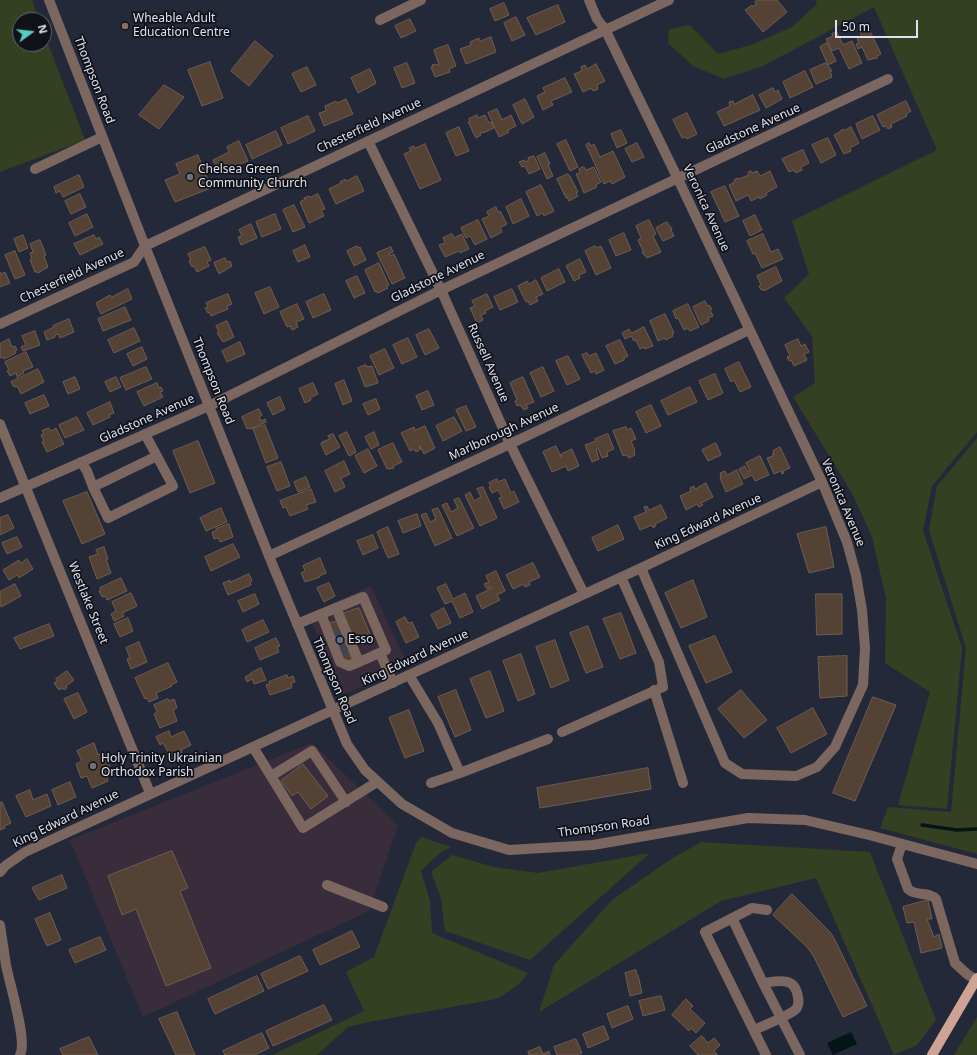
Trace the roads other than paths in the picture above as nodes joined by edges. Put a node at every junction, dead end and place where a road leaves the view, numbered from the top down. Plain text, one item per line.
1 (50, 0) edge
2 (421, 0) edge
3 (588, 0) edge
4 (669, 0) edge
5 (380, 20) dead end
6 (605, 29) junction
7 (888, 79) dead end
8 (102, 137) junction
9 (368, 141) junction
10 (36, 169) dead end
11 (678, 179) junction
12 (145, 246) junction
13 (441, 290) junction
14 (0, 324) edge
15 (749, 330) junction
16 (209, 406) junction
17 (0, 424) edge
18 (145, 434) junction
19 (510, 444) junction
20 (157, 456) junction
21 (81, 462) junction
22 (822, 482) junction
23 (26, 486) junction
24 (93, 487) junction
25 (0, 498) edge
26 (268, 556) junction
27 (641, 568) junction
28 (621, 577) junction
29 (584, 594) junction
30 (336, 608) junction
31 (321, 614) junction
32 (297, 624) junction
33 (380, 653) junction
34 (359, 662) junction
35 (409, 675) junction
36 (393, 683) junction
37 (654, 690) junction
38 (332, 711) junction
39 (562, 732) dead end
40 (548, 739) dead end
41 (253, 746) junction
42 (460, 773) junction
43 (271, 776) junction
44 (377, 782) junction
45 (431, 783) dead end
46 (683, 783) dead end
47 (150, 793) junction
48 (346, 802) junction
49 (902, 844) junction
50 (977, 864) edge
51 (0, 872) edge
52 (327, 885) dead end
53 (383, 907) dead end
54 (767, 910) dead end
55 (732, 918) junction
56 (0, 925) edge
57 (3, 967) edge
58 (976, 979) edge
59 (763, 983) junction
60 (780, 1017) junction
61 (754, 1030) junction
62 (22, 1054) edge
63 (766, 1055) edge
64 (800, 1055) edge
65 (932, 1055) edge

1 - 8 street, Thompson Road
2 - 5 street
3 - 6 street, Veronica Avenue
4 - 6 street, Chesterfield Avenue
6 - 9 street, Chesterfield Avenue
6 - 11 street, Veronica Avenue
7 - 11 street, Gladstone Avenue
8 - 10 street
8 - 12 street, Thompson Road
9 - 12 street, Chesterfield Avenue
9 - 13 street, Russell Avenue
11 - 13 street, Gladstone Avenue
11 - 15 street, Veronica Avenue
12 - 14 street, Chesterfield Avenue
12 - 16 street, Thompson Road
13 - 16 street, Gladstone Avenue
13 - 19 street, Russell Avenue
15 - 19 street, Marlborough Avenue
15 - 22 street, Veronica Avenue
16 - 18 street, Gladstone Avenue
16 - 26 street, Thompson Road
17 - 23 street, Westlake Street
18 - 20 street
18 - 21 street, Gladstone Avenue
19 - 26 street, Marlborough Avenue
19 - 29 street, Russell Avenue
20 - 24 street
20 - 24 street
21 - 23 street, Gladstone Avenue
21 - 24 street
22 - 27 street, King Edward Avenue
22 - 27 street, Veronica Avenue
23 - 25 street, Gladstone Avenue
23 - 47 street, Westlake Street
26 - 32 street, Thompson Road
27 - 28 street, King Edward Avenue
28 - 29 street, King Edward Avenue
28 - 37 street
29 - 35 street, King Edward Avenue
30 - 31 street
30 - 33 street
30 - 34 street
31 - 32 street
31 - 34 street
32 - 38 street, Thompson Road
33 - 34 street
33 - 36 street
35 - 36 street, King Edward Avenue
35 - 42 street
36 - 38 street, King Edward Avenue
37 - 39 street
37 - 46 street
38 - 41 street, King Edward Avenue
38 - 44 street, Thompson Road
40 - 42 street
41 - 43 street
41 - 47 street, King Edward Avenue
42 - 45 street
43 - 48 street
43 - 48 street
44 - 48 street
44 - 49 street, Thompson Road
47 - 51 street, King Edward Avenue
49 - 50 street, Thompson Road
49 - 58 street
52 - 53 street
54 - 55 street
55 - 59 street
55 - 61 street
56 - 57 street
57 - 62 street
58 - 65 main road
59 - 60 street
59 - 60 street
60 - 61 street
60 - 64 street
61 - 63 street

